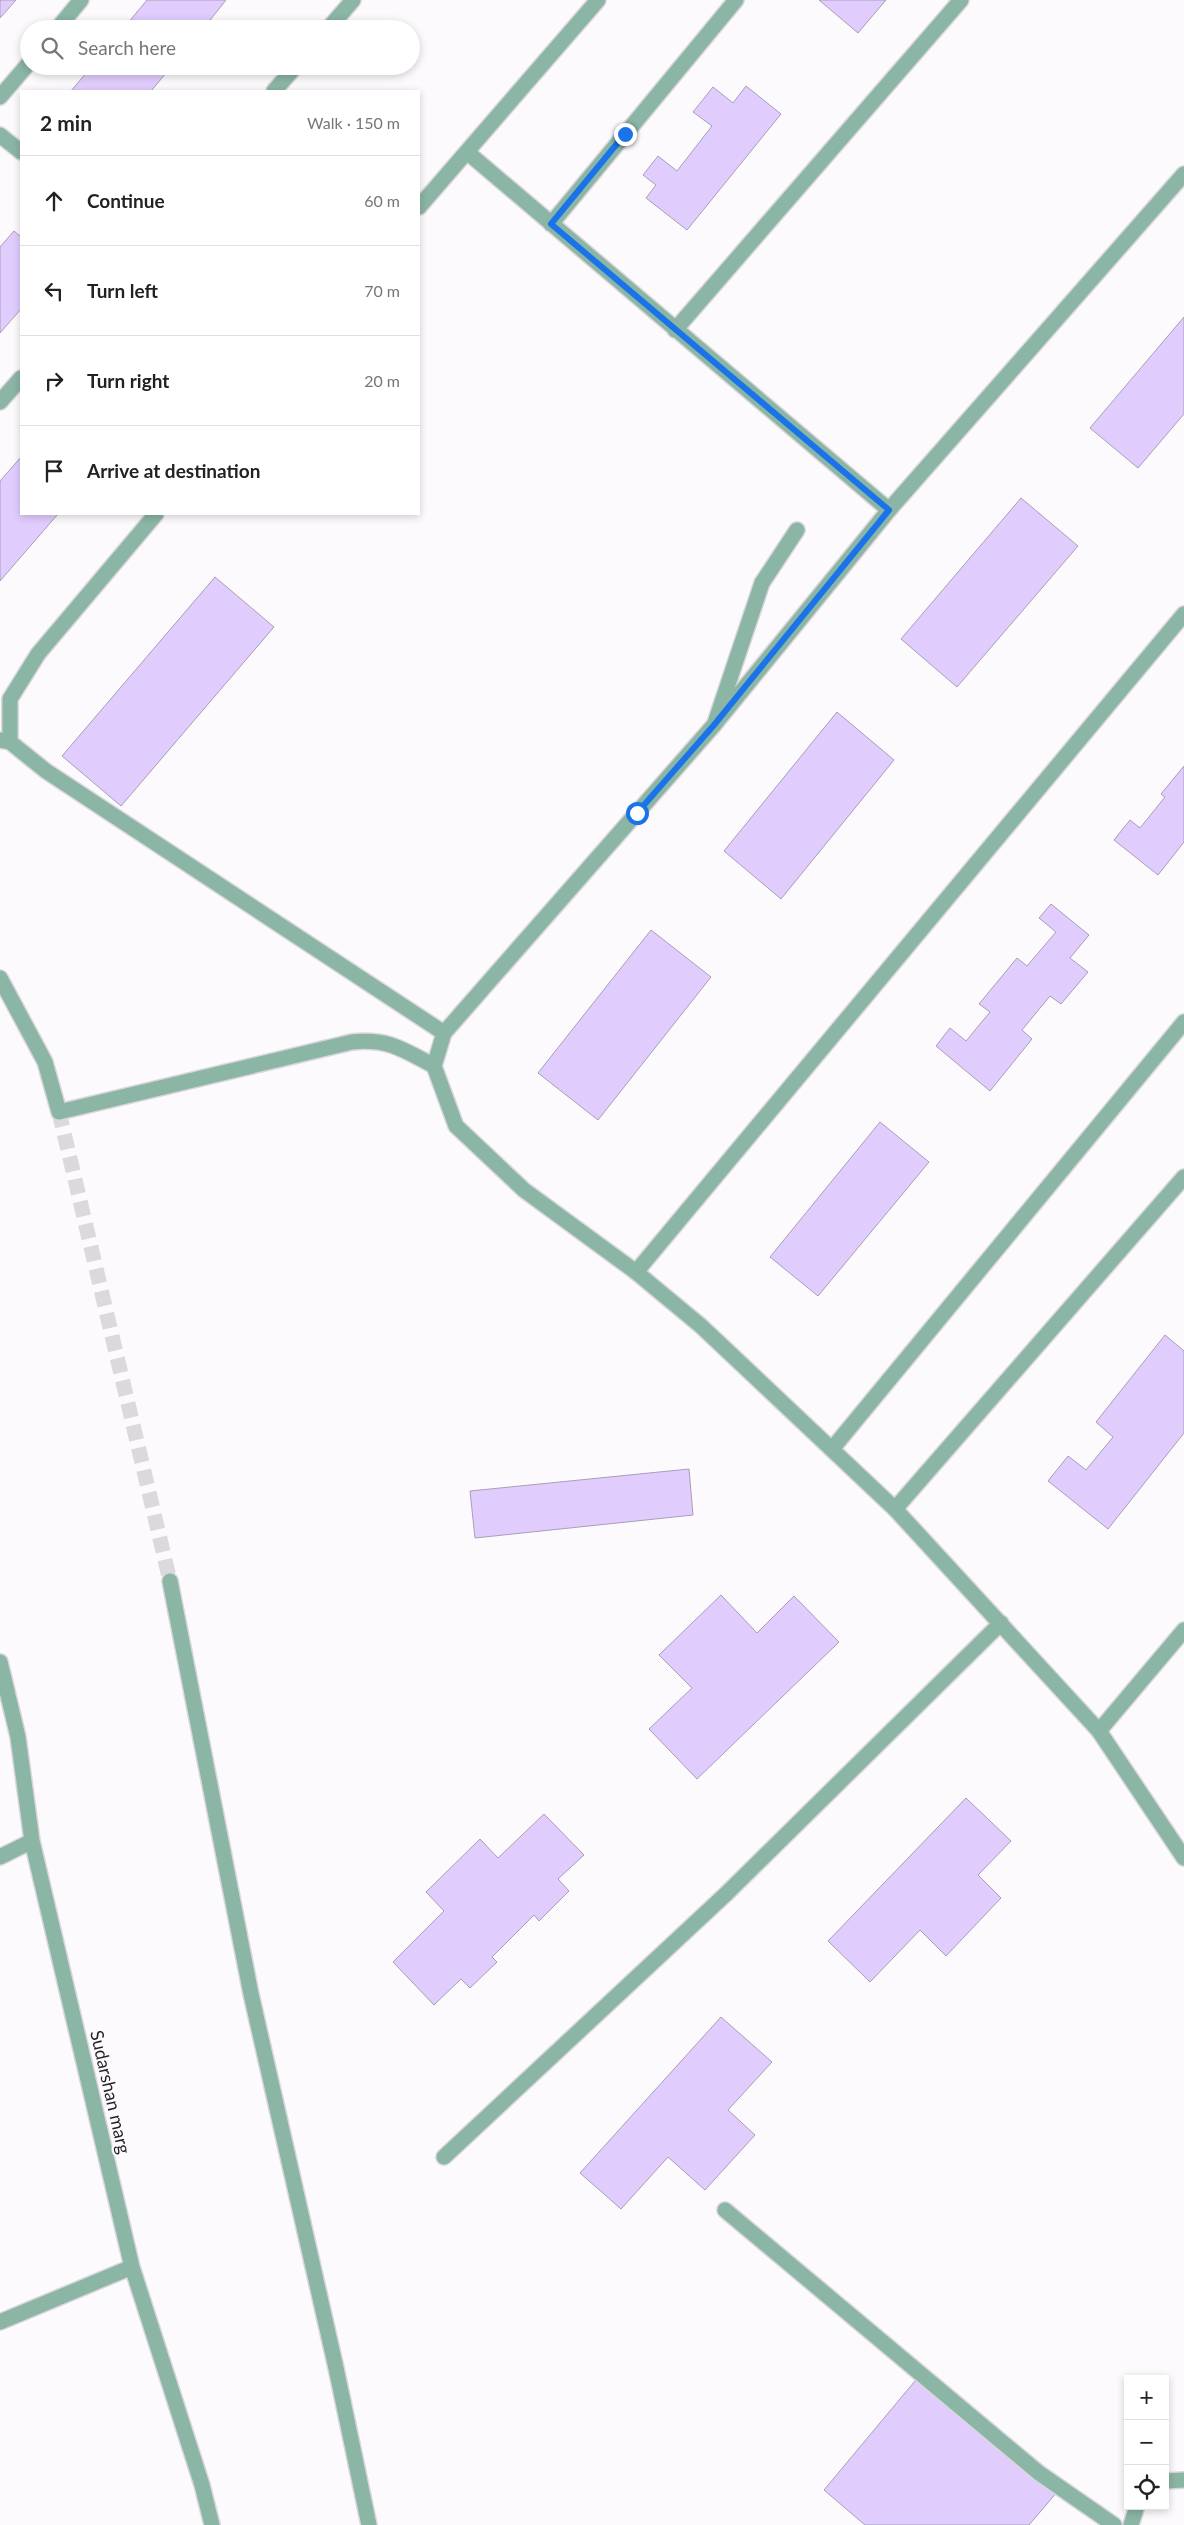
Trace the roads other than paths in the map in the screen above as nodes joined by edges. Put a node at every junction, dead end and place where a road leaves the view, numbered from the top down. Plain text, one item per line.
1 (81, 0) edge
2 (353, 0) edge
3 (598, 0) edge
4 (736, 0) edge
5 (961, 0) edge
6 (64, 20) edge
7 (336, 20) edge
8 (20, 74) edge
9 (288, 75) edge
10 (275, 90) edge
11 (0, 97) edge
12 (0, 135) edge
13 (20, 151) edge
14 (467, 152) junction
15 (1184, 174) edge
16 (420, 206) edge
17 (551, 224) junction
18 (675, 330) junction
19 (20, 379) edge
20 (0, 402) edge
21 (889, 510) junction
22 (155, 515) edge
23 (797, 530) dead end
24 (1184, 614) edge
25 (714, 725) junction
26 (5, 741) edge
27 (0, 978) edge
28 (1184, 1022) edge
29 (444, 1033) junction
30 (434, 1066) junction
31 (1184, 1177) edge
32 (636, 1272) junction
33 (832, 1449) junction
34 (895, 1510) junction
35 (170, 1581) tunnel mouth
36 (1001, 1623) junction
37 (1184, 1630) edge
38 (0, 1662) edge
39 (1099, 1731) junction
40 (32, 1841) junction
41 (0, 1857) edge
42 (1184, 1858) edge
43 (444, 2157) dead end
44 (725, 2210) dead end
45 (132, 2267) junction
46 (0, 2322) edge
47 (1184, 2480) edge
48 (1169, 2481) edge
49 (1136, 2510) edge
50 (212, 2525) edge
51 (369, 2525) edge
52 (1114, 2525) edge
53 (1131, 2525) edge

1 - 6 street
2 - 7 street
3 - 14 street
4 - 17 street
5 - 18 street
8 - 11 street
9 - 10 street
12 - 13 street
14 - 16 street
14 - 17 street
15 - 21 street
17 - 18 street
18 - 21 street
19 - 20 street
21 - 25 street
22 - 26 street
23 - 25 street
24 - 32 street
25 - 29 street
26 - 29 street
27 - 30 street
28 - 33 street
29 - 30 street
30 - 32 street
31 - 34 street
32 - 33 street
33 - 34 street
34 - 36 street
35 - 51 street
36 - 39 street
36 - 43 street
37 - 39 street
38 - 40 street, Sudarshan marg
39 - 42 street
40 - 41 street
40 - 45 street, Sudarshan marg
44 - 52 street
45 - 46 street
45 - 50 street, Sudarshan marg
47 - 48 street
49 - 53 street

